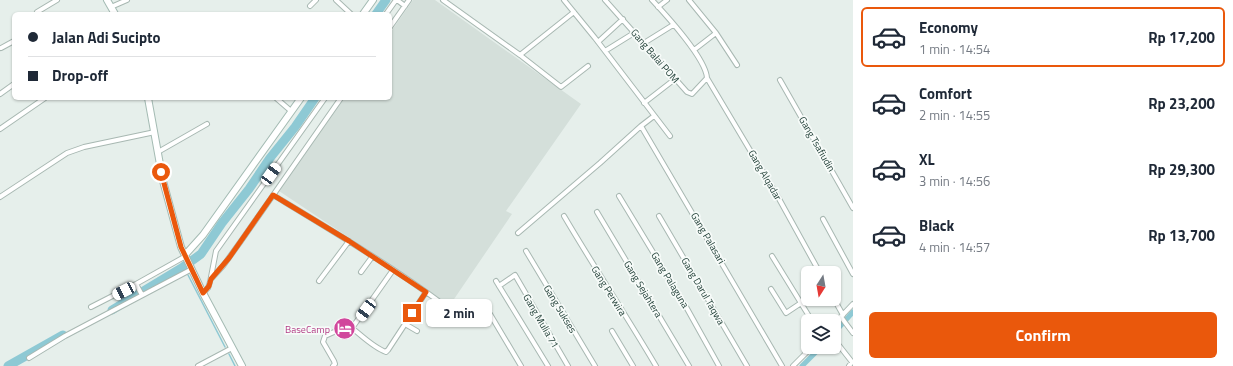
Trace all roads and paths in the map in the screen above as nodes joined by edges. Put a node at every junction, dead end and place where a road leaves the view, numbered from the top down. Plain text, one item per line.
1 (56, 0) edge
2 (107, 0) edge
3 (127, 0) edge
4 (316, 0) edge
5 (336, 0) edge
6 (373, 0) edge
7 (396, 0) edge
8 (409, 0) edge
9 (443, 0) edge
10 (564, 0) edge
11 (605, 0) edge
12 (652, 0) edge
13 (667, 0) edge
14 (690, 0) edge
15 (310, 6) dead end
16 (405, 6) junction
17 (111, 7) junction
18 (658, 7) junction
19 (37, 12) edge
20 (114, 12) edge
21 (349, 12) edge
22 (364, 12) edge
23 (387, 12) edge
24 (574, 12) junction
25 (623, 20) junction
26 (392, 25) edge
27 (673, 25) junction
28 (634, 33) junction
29 (716, 33) junction
30 (12, 42) edge
31 (598, 42) junction
32 (644, 43) junction
33 (1, 48) dead end
34 (694, 50) junction
35 (605, 51) junction
36 (520, 55) junction
37 (737, 65) dead end
38 (588, 66) dead end
39 (707, 78) junction
40 (675, 79) junction
41 (780, 80) dead end
42 (12, 85) edge
43 (0, 94) edge
44 (42, 100) edge
45 (148, 100) edge
46 (278, 100) edge
47 (300, 100) edge
48 (324, 100) edge
49 (340, 100) edge
50 (644, 102) junction
51 (291, 112) junction
52 (654, 116) junction
53 (207, 124) dead end
54 (641, 126) junction
55 (0, 129) edge
56 (155, 132) junction
57 (670, 136) dead end
58 (158, 152) junction
59 (273, 195) junction
60 (619, 196) dead end
61 (0, 197) edge
62 (853, 208) edge
63 (597, 212) dead end
64 (564, 216) dead end
65 (659, 216) dead end
66 (822, 219) dead end
67 (518, 233) dead end
68 (349, 241) junction
69 (194, 244) junction
70 (181, 247) junction
71 (526, 251) dead end
72 (772, 256) dead end
73 (372, 257) junction
74 (189, 262) junction
75 (816, 266) edge
76 (393, 270) junction
77 (361, 272) dead end
78 (853, 274) edge
79 (211, 279) junction
80 (319, 281) dead end
81 (137, 286) junction
82 (771, 289) dead end
83 (426, 292) junction
84 (203, 293) junction
85 (142, 295) junction
86 (801, 303) joint
87 (853, 304) edge
88 (837, 306) edge
89 (91, 307) dead end
90 (451, 307) dead end
91 (490, 314) dead end
92 (842, 317) junction
93 (405, 324) junction
94 (417, 331) dead end
95 (612, 331) dead end
96 (334, 332) dead end
97 (853, 333) edge
98 (232, 348) junction
99 (841, 348) edge
100 (805, 354) edge
101 (29, 358) dead end
102 (198, 366) edge
103 (242, 366) edge
104 (333, 366) edge
105 (521, 366) edge
106 (548, 366) edge
107 (568, 366) edge
108 (595, 366) edge
109 (633, 366) edge
110 (656, 366) edge
111 (689, 366) edge
112 (719, 366) edge
113 (747, 366) edge
114 (782, 366) edge
115 (793, 366) edge
116 (848, 366) edge

1 - 19 street
2 - 17 main road
3 - 17 street
4 - 15 street
5 - 21 street
6 - 22 main road
7 - 16 street
7 - 23 street
8 - 16 street
9 - 36 street
10 - 24 street
11 - 25 street, Gang Balai POM
12 - 18 street, Gang Alqadar
13 - 18 street
14 - 29 street
16 - 26 street
17 - 20 main road
18 - 27 street, Gang Alqadar
24 - 31 street
24 - 36 street
25 - 28 street, Gang Balai POM
25 - 31 street
27 - 32 street
27 - 34 street, Gang Alqadar
28 - 32 street, Gang Balai POM
28 - 35 street
29 - 34 street
29 - 37 street
30 - 33 street
31 - 35 street
32 - 40 street, Gang Balai POM
34 - 39 street, Gang Alqadar
35 - 50 street
36 - 38 street
39 - 40 street, Gang Balai POM
39 - 75 street, Gang Alqadar
40 - 50 street
41 - 62 street, Gang Tsafiudin
42 - 43 street
44 - 55 street
45 - 56 main road
46 - 51 street
47 - 51 main road
48 - 79 street
49 - 59 street
50 - 52 street
51 - 69 main road
52 - 54 street
52 - 57 street
53 - 58 street
54 - 67 street
54 - 114 street, Gang Palasari
56 - 58 main road
56 - 61 street
58 - 70 main road
59 - 68 street
59 - 79 street
60 - 112 street, Gang Palaguna
63 - 111 street, Gang Sejahtera
64 - 110 street, Gang Perwira
65 - 113 street, Gang Darul Taqwa
66 - 78 street
68 - 73 street
68 - 80 street
69 - 70 main road
69 - 74 main road
70 - 74 main road
71 - 108 street, Gang Sukses
72 - 86 street
73 - 76 street
73 - 77 street
74 - 81 street
74 - 84 main road
74 - 85 street
76 - 83 street
76 - 93 street
79 - 84 street
81 - 85 street
81 - 89 street
82 - 86 street
83 - 90 street
83 - 93 street
84 - 98 main road
85 - 101 street
87 - 92 street
88 - 92 street
91 - 105 street
92 - 97 street
93 - 94 street
95 - 109 street
96 - 104 street
98 - 102 street
98 - 103 main road
99 - 116 street
100 - 115 street
106 - 107 street, Gang Mulia 71

